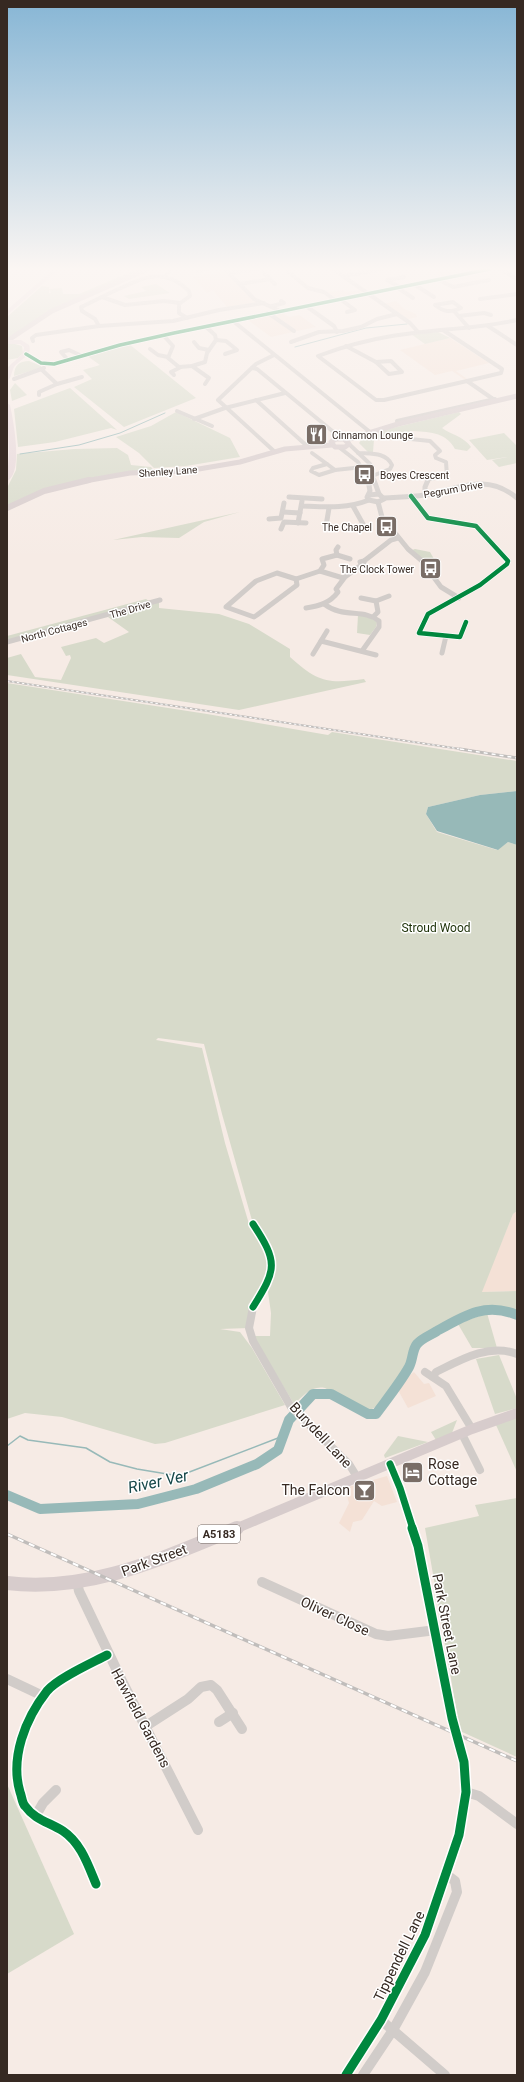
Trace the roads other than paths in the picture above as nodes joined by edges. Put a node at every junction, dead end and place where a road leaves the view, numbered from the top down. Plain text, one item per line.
1 (12, 366) edge
2 (45, 366) edge
3 (190, 366) edge
4 (192, 366) edge
5 (255, 366) edge
6 (288, 366) edge
7 (333, 366) edge
8 (381, 366) edge
9 (396, 366) edge
10 (497, 366) edge
11 (181, 367) joint
12 (252, 368) junction
13 (41, 369) junction
14 (174, 374) dead end
15 (82, 377) dead end
16 (10, 379) edge
17 (467, 381) junction
18 (57, 384) junction
19 (205, 384) dead end
20 (285, 393) junction
21 (39, 395) dead end
22 (517, 395) edge
23 (256, 400) junction
24 (495, 400) junction
25 (7, 405) edge
26 (225, 408) junction
27 (177, 411) dead end
28 (194, 418) junction
29 (212, 426) dead end
30 (370, 432) junction
31 (401, 438) dead end
32 (334, 440) junction
33 (346, 441) junction
34 (307, 446) junction
35 (340, 448) junction
36 (275, 452) junction
37 (312, 453) dead end
38 (358, 453) junction
39 (327, 464) junction
40 (362, 467) junction
41 (335, 470) junction
42 (372, 476) junction
43 (7, 479) edge
44 (379, 494) junction
45 (425, 495) junction
46 (411, 496) junction
47 (289, 497) dead end
48 (303, 498) junction
49 (369, 498) junction
50 (384, 498) junction
51 (517, 498) edge
52 (322, 499) dead end
53 (378, 502) junction
54 (284, 503) dead end
55 (302, 506) junction
56 (353, 506) junction
57 (7, 508) edge
58 (329, 508) junction
59 (283, 512) junction
60 (300, 513) junction
61 (269, 519) dead end
62 (298, 523) junction
63 (306, 523) dead end
64 (326, 526) dead end
65 (359, 527) dead end
66 (281, 529) dead end
67 (398, 538) junction
68 (338, 547) dead end
69 (337, 555) junction
70 (350, 559) dead end
71 (320, 571) junction
72 (343, 578) junction
73 (296, 579) junction
74 (389, 596) dead end
75 (361, 598) dead end
76 (459, 598) junction
77 (160, 600) dead end
78 (376, 601) junction
79 (324, 604) junction
80 (306, 608) dead end
81 (374, 616) junction
82 (101, 618) joint
83 (466, 622) dead end
84 (327, 631) dead end
85 (446, 636) junction
86 (321, 641) junction
87 (7, 642) edge
88 (362, 651) junction
89 (442, 653) dead end
90 (314, 654) dead end
91 (376, 655) dead end
92 (253, 1307) dead end
93 (517, 1354) edge
94 (425, 1372) dead end
95 (433, 1377) junction
96 (517, 1413) edge
97 (467, 1432) junction
98 (390, 1464) junction
99 (480, 1470) dead end
100 (358, 1477) junction
101 (77, 1582) junction
102 (262, 1582) dead end
103 (7, 1583) edge
104 (436, 1630) junction
105 (108, 1655) junction
106 (7, 1679) edge
107 (43, 1696) junction
108 (232, 1713) junction
109 (219, 1722) dead end
110 (146, 1726) junction
111 (242, 1729) dead end
112 (56, 1790) dead end
113 (466, 1792) junction
114 (35, 1817) junction
115 (517, 1824) edge
116 (198, 1830) dead end
117 (447, 1875) junction
118 (96, 1884) dead end
119 (381, 2020) junction
120 (393, 2030) junction
121 (346, 2075) edge
122 (363, 2075) edge
123 (445, 2075) edge

1 - 16 highway
2 - 13 street
3 - 11 street
4 - 19 street
5 - 12 street
6 - 30 street
7 - 17 street
8 - 9 street
10 - 17 street
11 - 14 street
12 - 20 street
12 - 26 street
13 - 16 street
13 - 18 street
15 - 18 street
17 - 24 street
18 - 21 street
20 - 23 street
20 - 32 street
22 - 24 main road
23 - 26 street
23 - 34 street
24 - 30 main road
25 - 43 highway
26 - 28 street
26 - 36 street
27 - 28 street
28 - 29 street
30 - 33 main road
31 - 45 street
32 - 33 main road, Shenley Lane
32 - 34 main road, Shenley Lane
32 - 35 main road
33 - 35 main road
33 - 38 street
34 - 36 main road, Shenley Lane
35 - 40 street
36 - 57 main road, Shenley Lane
37 - 39 street
38 - 42 street
38 - 42 street
39 - 41 street
39 - 41 street
40 - 41 street
40 - 49 street
42 - 44 street
44 - 49 street
44 - 50 street
45 - 46 street, Pegrum Drive
45 - 51 street, Pegrum Drive
46 - 50 street, Pegrum Drive
46 - 76 street
47 - 48 street
48 - 52 street
48 - 55 street
49 - 53 street
49 - 56 street
50 - 53 street
53 - 67 street
54 - 59 street
55 - 58 street
55 - 60 street
56 - 58 street
56 - 65 street
58 - 64 street
59 - 60 street
59 - 61 street
60 - 62 street
62 - 63 street
62 - 66 street
67 - 72 street
67 - 76 street
68 - 69 street
69 - 70 street
69 - 71 street
71 - 72 street
71 - 73 street
72 - 79 street
73 - 73 street
74 - 78 street
75 - 78 street
76 - 85 street
77 - 82 street, The Drive
78 - 81 street
79 - 80 street
79 - 81 street
81 - 88 street
82 - 87 street, North Cottages
83 - 85 street
84 - 86 street
85 - 89 street
86 - 88 street
86 - 90 street
88 - 91 street
92 - 100 street, Burydell Lane
93 - 95 street
94 - 95 street
95 - 97 street
96 - 97 main road, Park Street / A5183
97 - 98 main road, Park Street / A5183
97 - 99 street
98 - 100 main road, Park Street / A5183
98 - 104 street, Park Street Lane
100 - 101 main road, Park Street / A5183
101 - 103 main road, A5183
101 - 105 street, Hawfield Gardens
102 - 104 street, Oliver Close
104 - 113 street, Park Street Lane
105 - 107 street
105 - 110 street, Hawfield Gardens
106 - 107 street
107 - 114 street
108 - 109 street
108 - 110 street
108 - 111 street
110 - 116 street, Hawfield Gardens
112 - 114 street
113 - 115 street
113 - 117 street, Tippendell Lane
114 - 118 street
117 - 119 street, Tippendell Lane
117 - 120 street, Tippendell Lane
119 - 120 street
119 - 121 street, Tippendell Lane
120 - 122 street, Tippendell Lane
120 - 123 street

